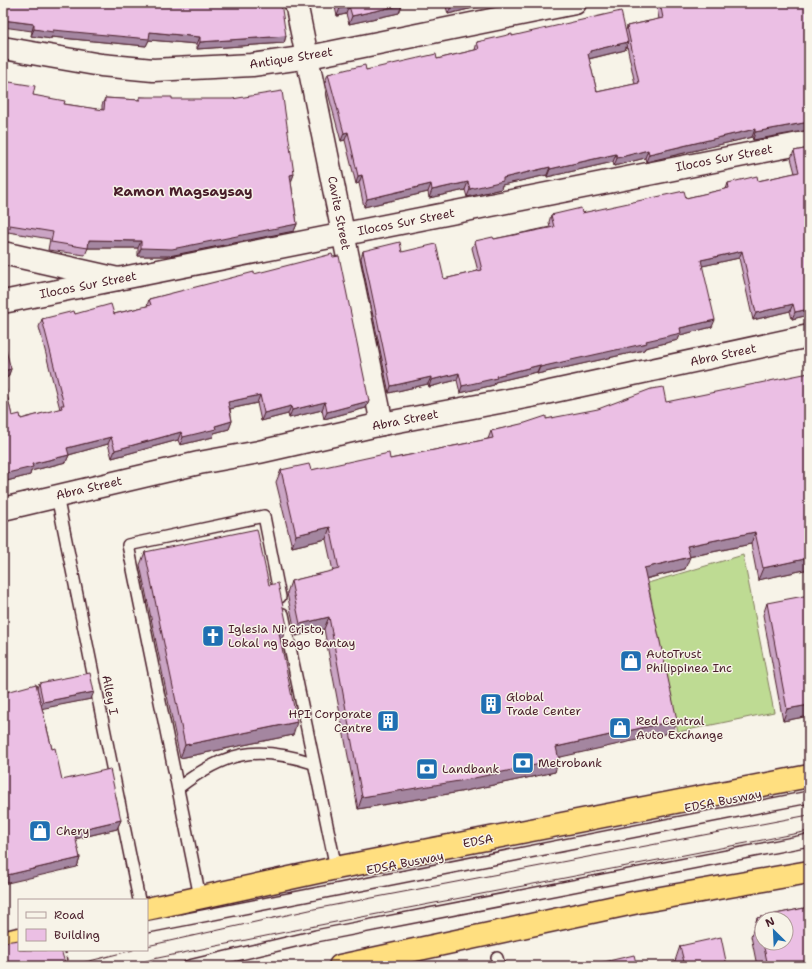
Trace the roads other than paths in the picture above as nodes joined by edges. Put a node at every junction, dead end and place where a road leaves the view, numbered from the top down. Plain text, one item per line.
1 (296, 3) edge
2 (575, 3) edge
3 (3, 48) edge
4 (309, 57) junction
5 (809, 142) edge
6 (343, 234) junction
7 (3, 253) edge
8 (118, 279) junction
9 (3, 302) edge
10 (809, 336) edge
11 (382, 424) junction
12 (56, 496) junction
13 (3, 509) edge
14 (313, 763) junction
15 (809, 776) edge
16 (178, 788) junction
17 (809, 797) edge
18 (809, 840) edge
19 (336, 868) junction
20 (809, 872) edge
21 (200, 897) junction
22 (139, 899) edge
23 (148, 909) edge
24 (148, 927) edge
25 (18, 939) edge
26 (3, 943) edge
27 (189, 966) edge
28 (340, 966) edge

1 - 4 street, Cavite Street
2 - 4 street, Antique Street
3 - 4 street, Antique Street
4 - 6 street, Cavite Street
5 - 6 street, Ilocos Sur Street
6 - 8 street, Ilocos Sur Street
6 - 11 street, Cavite Street
7 - 8 street
8 - 9 street, Ilocos Sur Street
10 - 11 street, Abra Street
11 - 12 street, Abra Street
12 - 13 street, Abra Street
12 - 22 lane, Alley I
14 - 16 lane
14 - 16 lane
14 - 19 lane
15 - 19 highway, EDSA
16 - 21 lane
17 - 24 lane, EDSA Busway
18 - 27 lane
19 - 21 highway, EDSA
20 - 28 highway
21 - 23 highway, EDSA
25 - 26 highway

